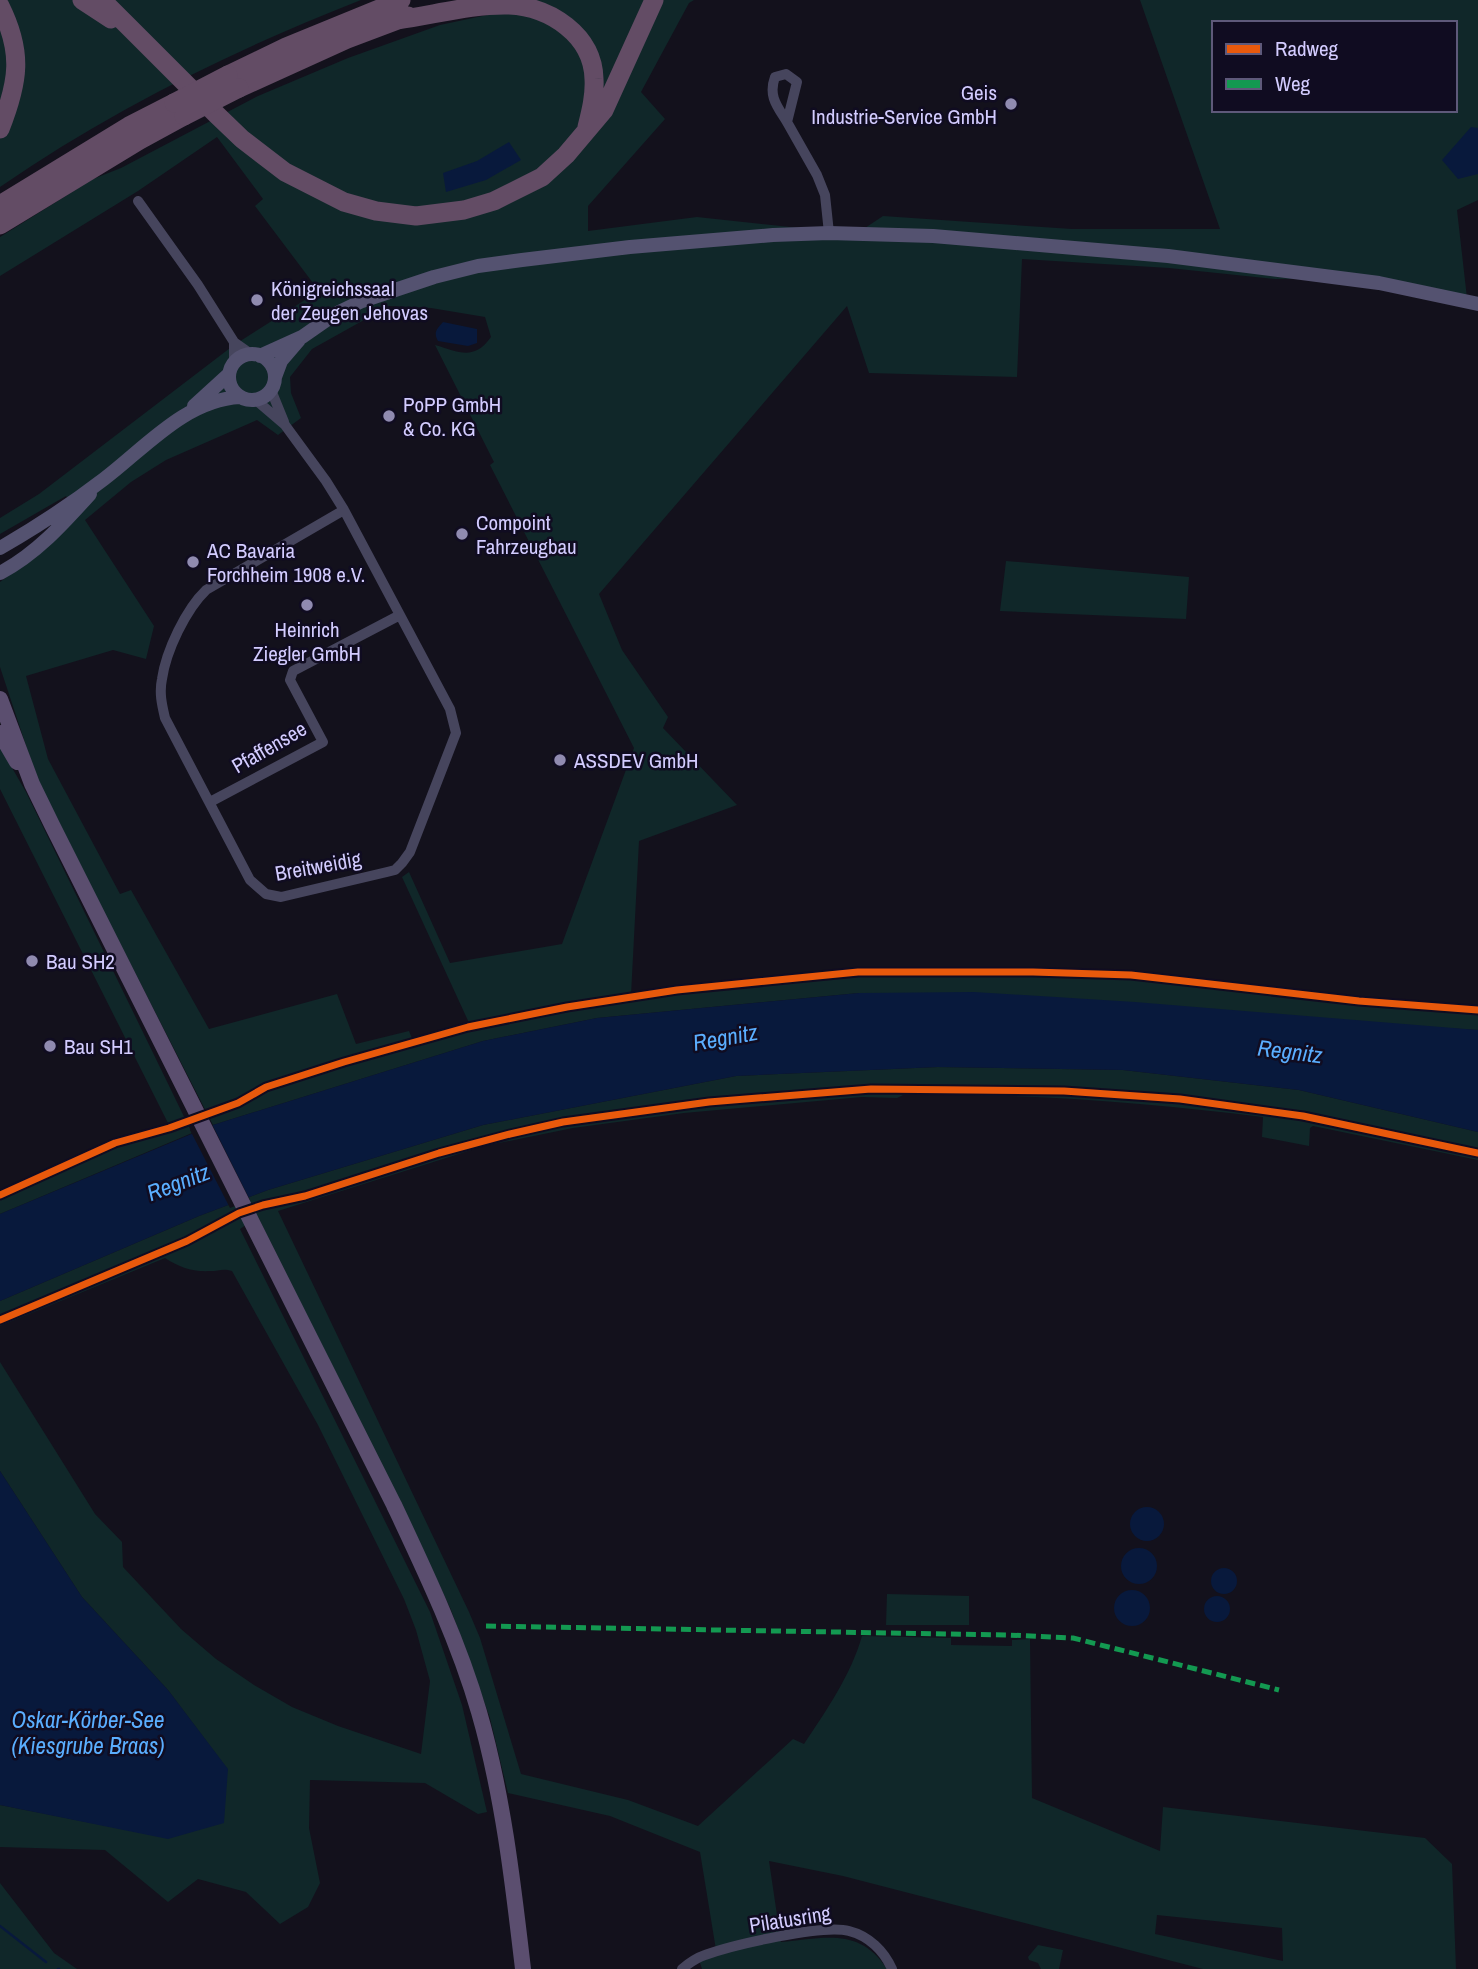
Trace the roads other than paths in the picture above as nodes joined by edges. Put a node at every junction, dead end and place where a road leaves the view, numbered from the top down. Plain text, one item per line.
1 (82, 0) edge
2 (102, 0) edge
3 (453, 0) edge
4 (654, 0) edge
5 (0, 6) edge
6 (399, 10) edge
7 (159, 57) junction
8 (179, 110) junction
9 (787, 122) dead end
10 (0, 129) edge
11 (587, 129) junction
12 (138, 201) dead end
13 (0, 205) edge
14 (0, 225) edge
15 (829, 233) junction
16 (1478, 304) edge
17 (302, 337) junction
18 (234, 342) junction
19 (256, 355) junction
20 (231, 369) junction
21 (273, 383) junction
22 (240, 397) junction
23 (256, 400) junction
24 (186, 414) junction
25 (285, 425) junction
26 (103, 480) junction
27 (344, 510) junction
28 (0, 548) edge
29 (0, 573) edge
30 (400, 615) junction
31 (0, 699) edge
32 (0, 733) edge
33 (32, 785) junction
34 (210, 802) junction
35 (523, 1969) edge
36 (682, 1969) edge
37 (892, 1969) edge

1 - 7 highway
2 - 7 highway
3 - 6 highway
4 - 11 highway
5 - 10 highway
6 - 8 highway, bridge
6 - 11 highway
7 - 11 highway
8 - 13 highway
8 - 14 highway
9 - 15 street
12 - 18 street
15 - 16 main road
15 - 17 main road
17 - 19 main road
17 - 21 main road
18 - 19 street
18 - 20 street
19 - 20 main road
19 - 21 main road
20 - 22 main road
20 - 24 main road
21 - 23 main road
21 - 25 street, Breitweidig
22 - 23 main road
22 - 24 main road
23 - 25 street, Breitweidig
24 - 26 main road
25 - 27 street, Breitweidig
26 - 28 main road
26 - 29 main road
27 - 30 street, Breitweidig
27 - 34 street, Breitweidig
30 - 34 street, Pfaffensee
30 - 34 street, Breitweidig
31 - 33 main road
32 - 33 main road
33 - 35 main road
36 - 37 street, Pilatusring

